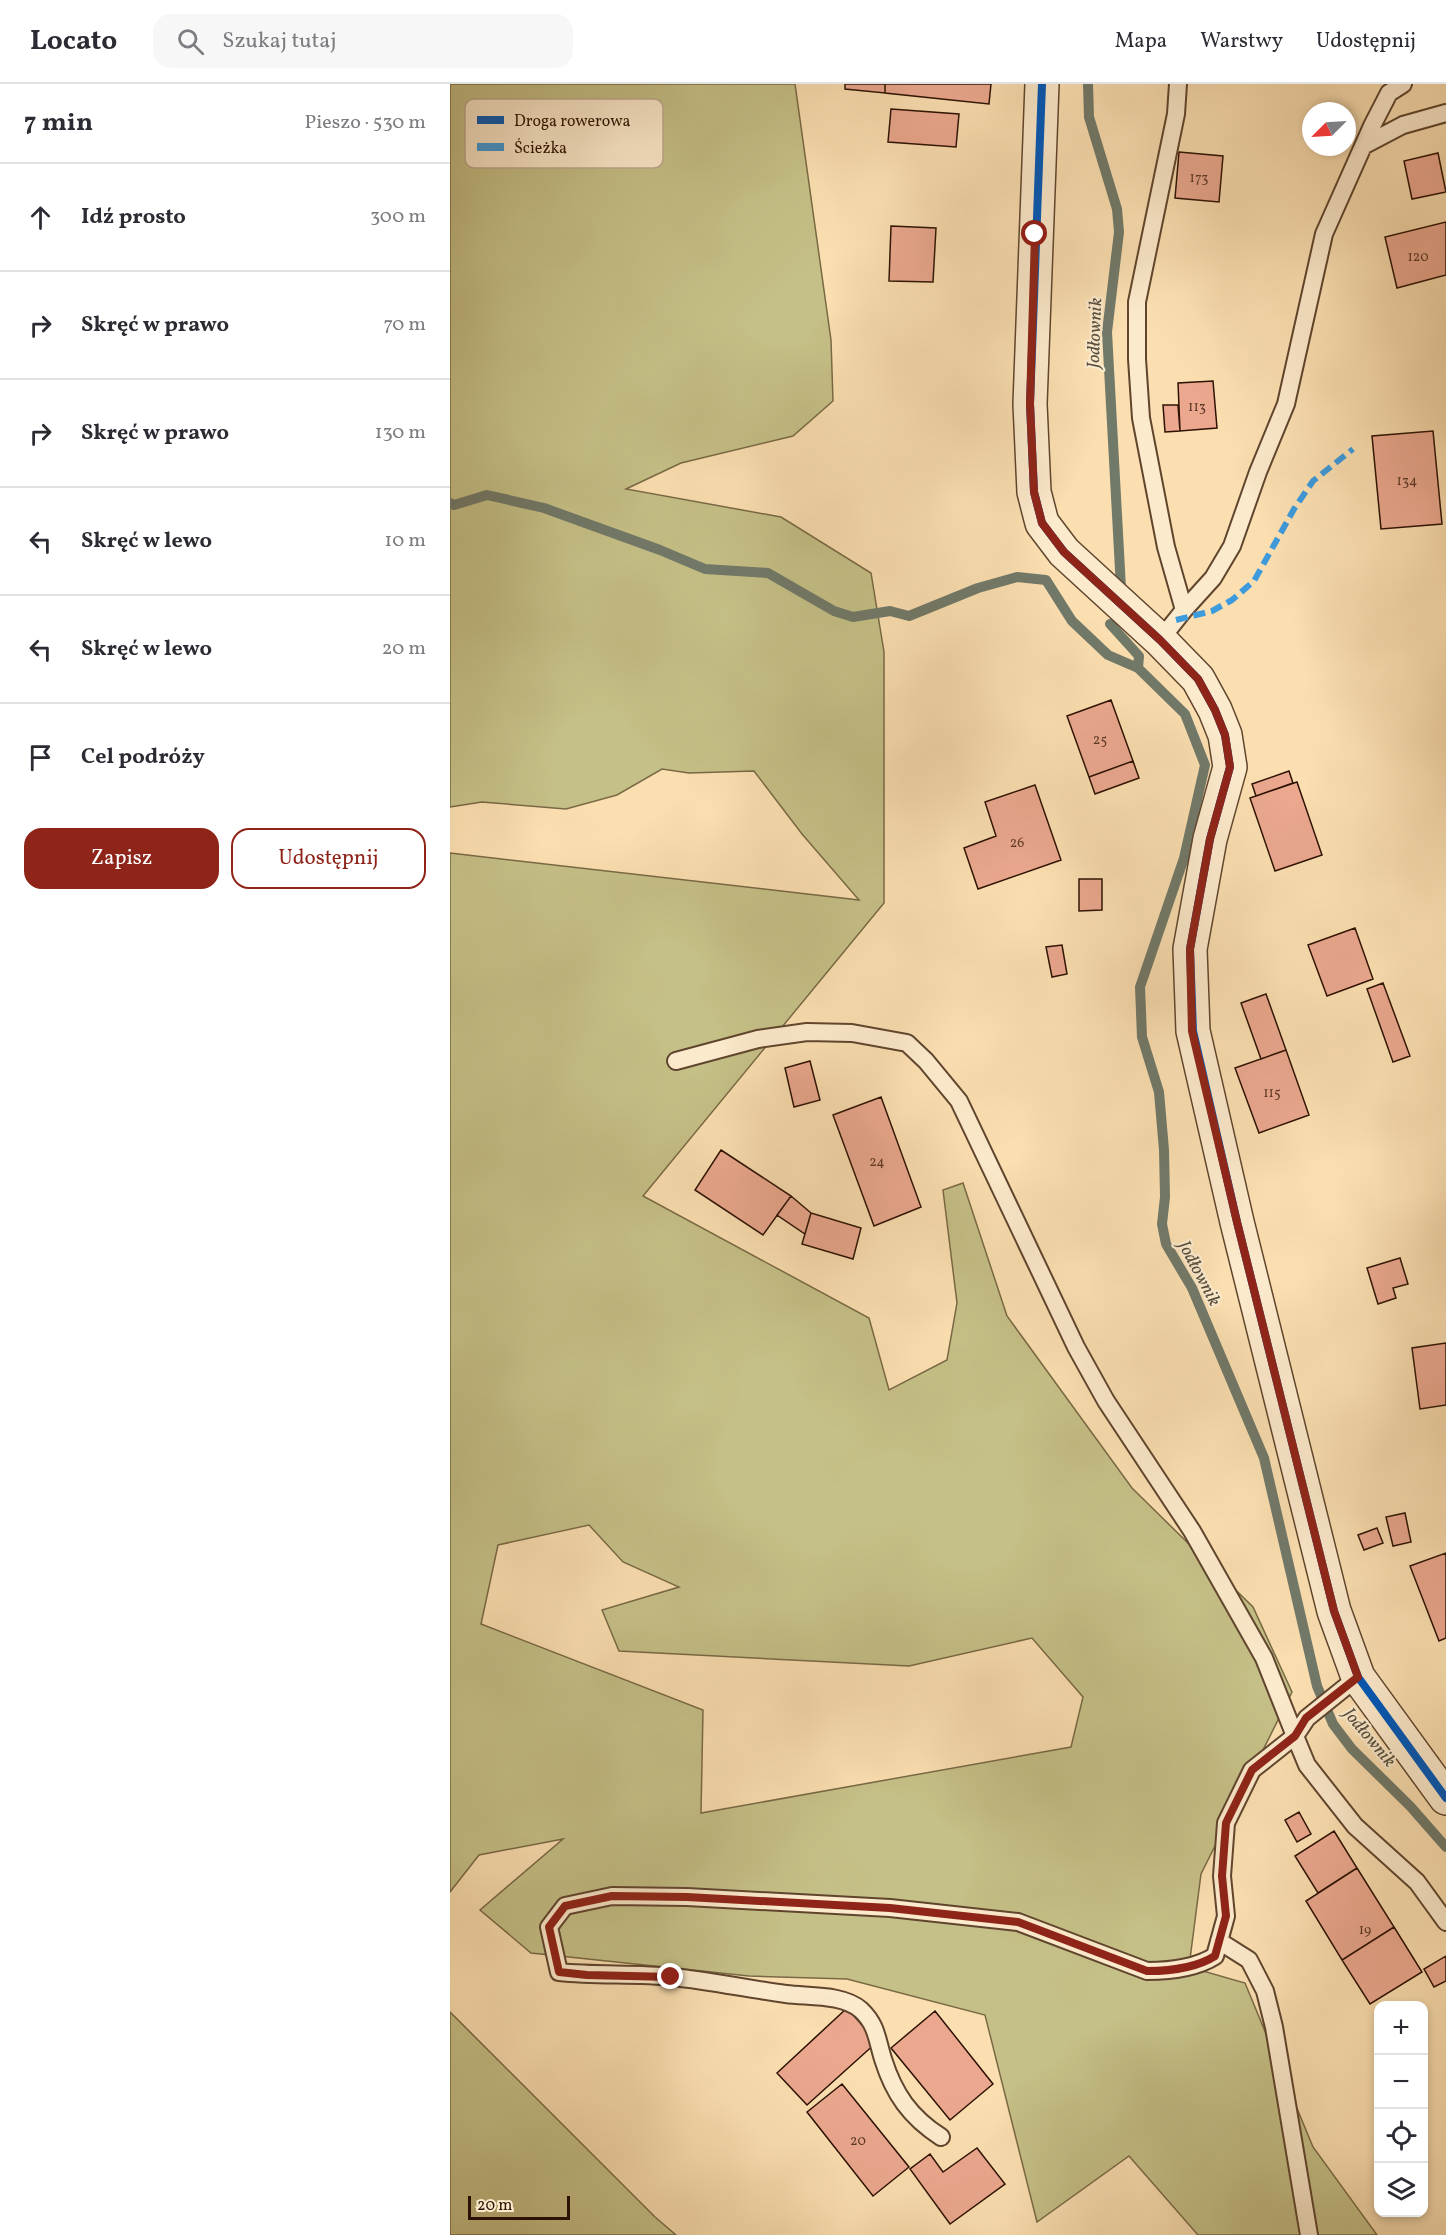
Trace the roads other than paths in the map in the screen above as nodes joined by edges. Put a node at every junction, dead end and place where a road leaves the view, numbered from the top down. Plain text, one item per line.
1 (1042, 84) edge
2 (1178, 84) edge
3 (1403, 84) edge
4 (1446, 112) edge
5 (1363, 146) junction
6 (1184, 610) junction
7 (1160, 640) junction
8 (676, 1061) dead end
9 (1358, 1677) junction
10 (1295, 1736) junction
11 (1446, 1798) edge
12 (1446, 1922) edge
13 (1219, 1941) junction
14 (941, 2137) dead end
15 (1309, 2235) edge

1 - 7 street
2 - 6 lane
3 - 5 lane
4 - 5 lane
5 - 6 lane
6 - 7 lane
7 - 9 street
8 - 10 lane
9 - 10 lane
9 - 11 street
10 - 12 lane
10 - 13 lane
13 - 14 lane
13 - 15 lane

